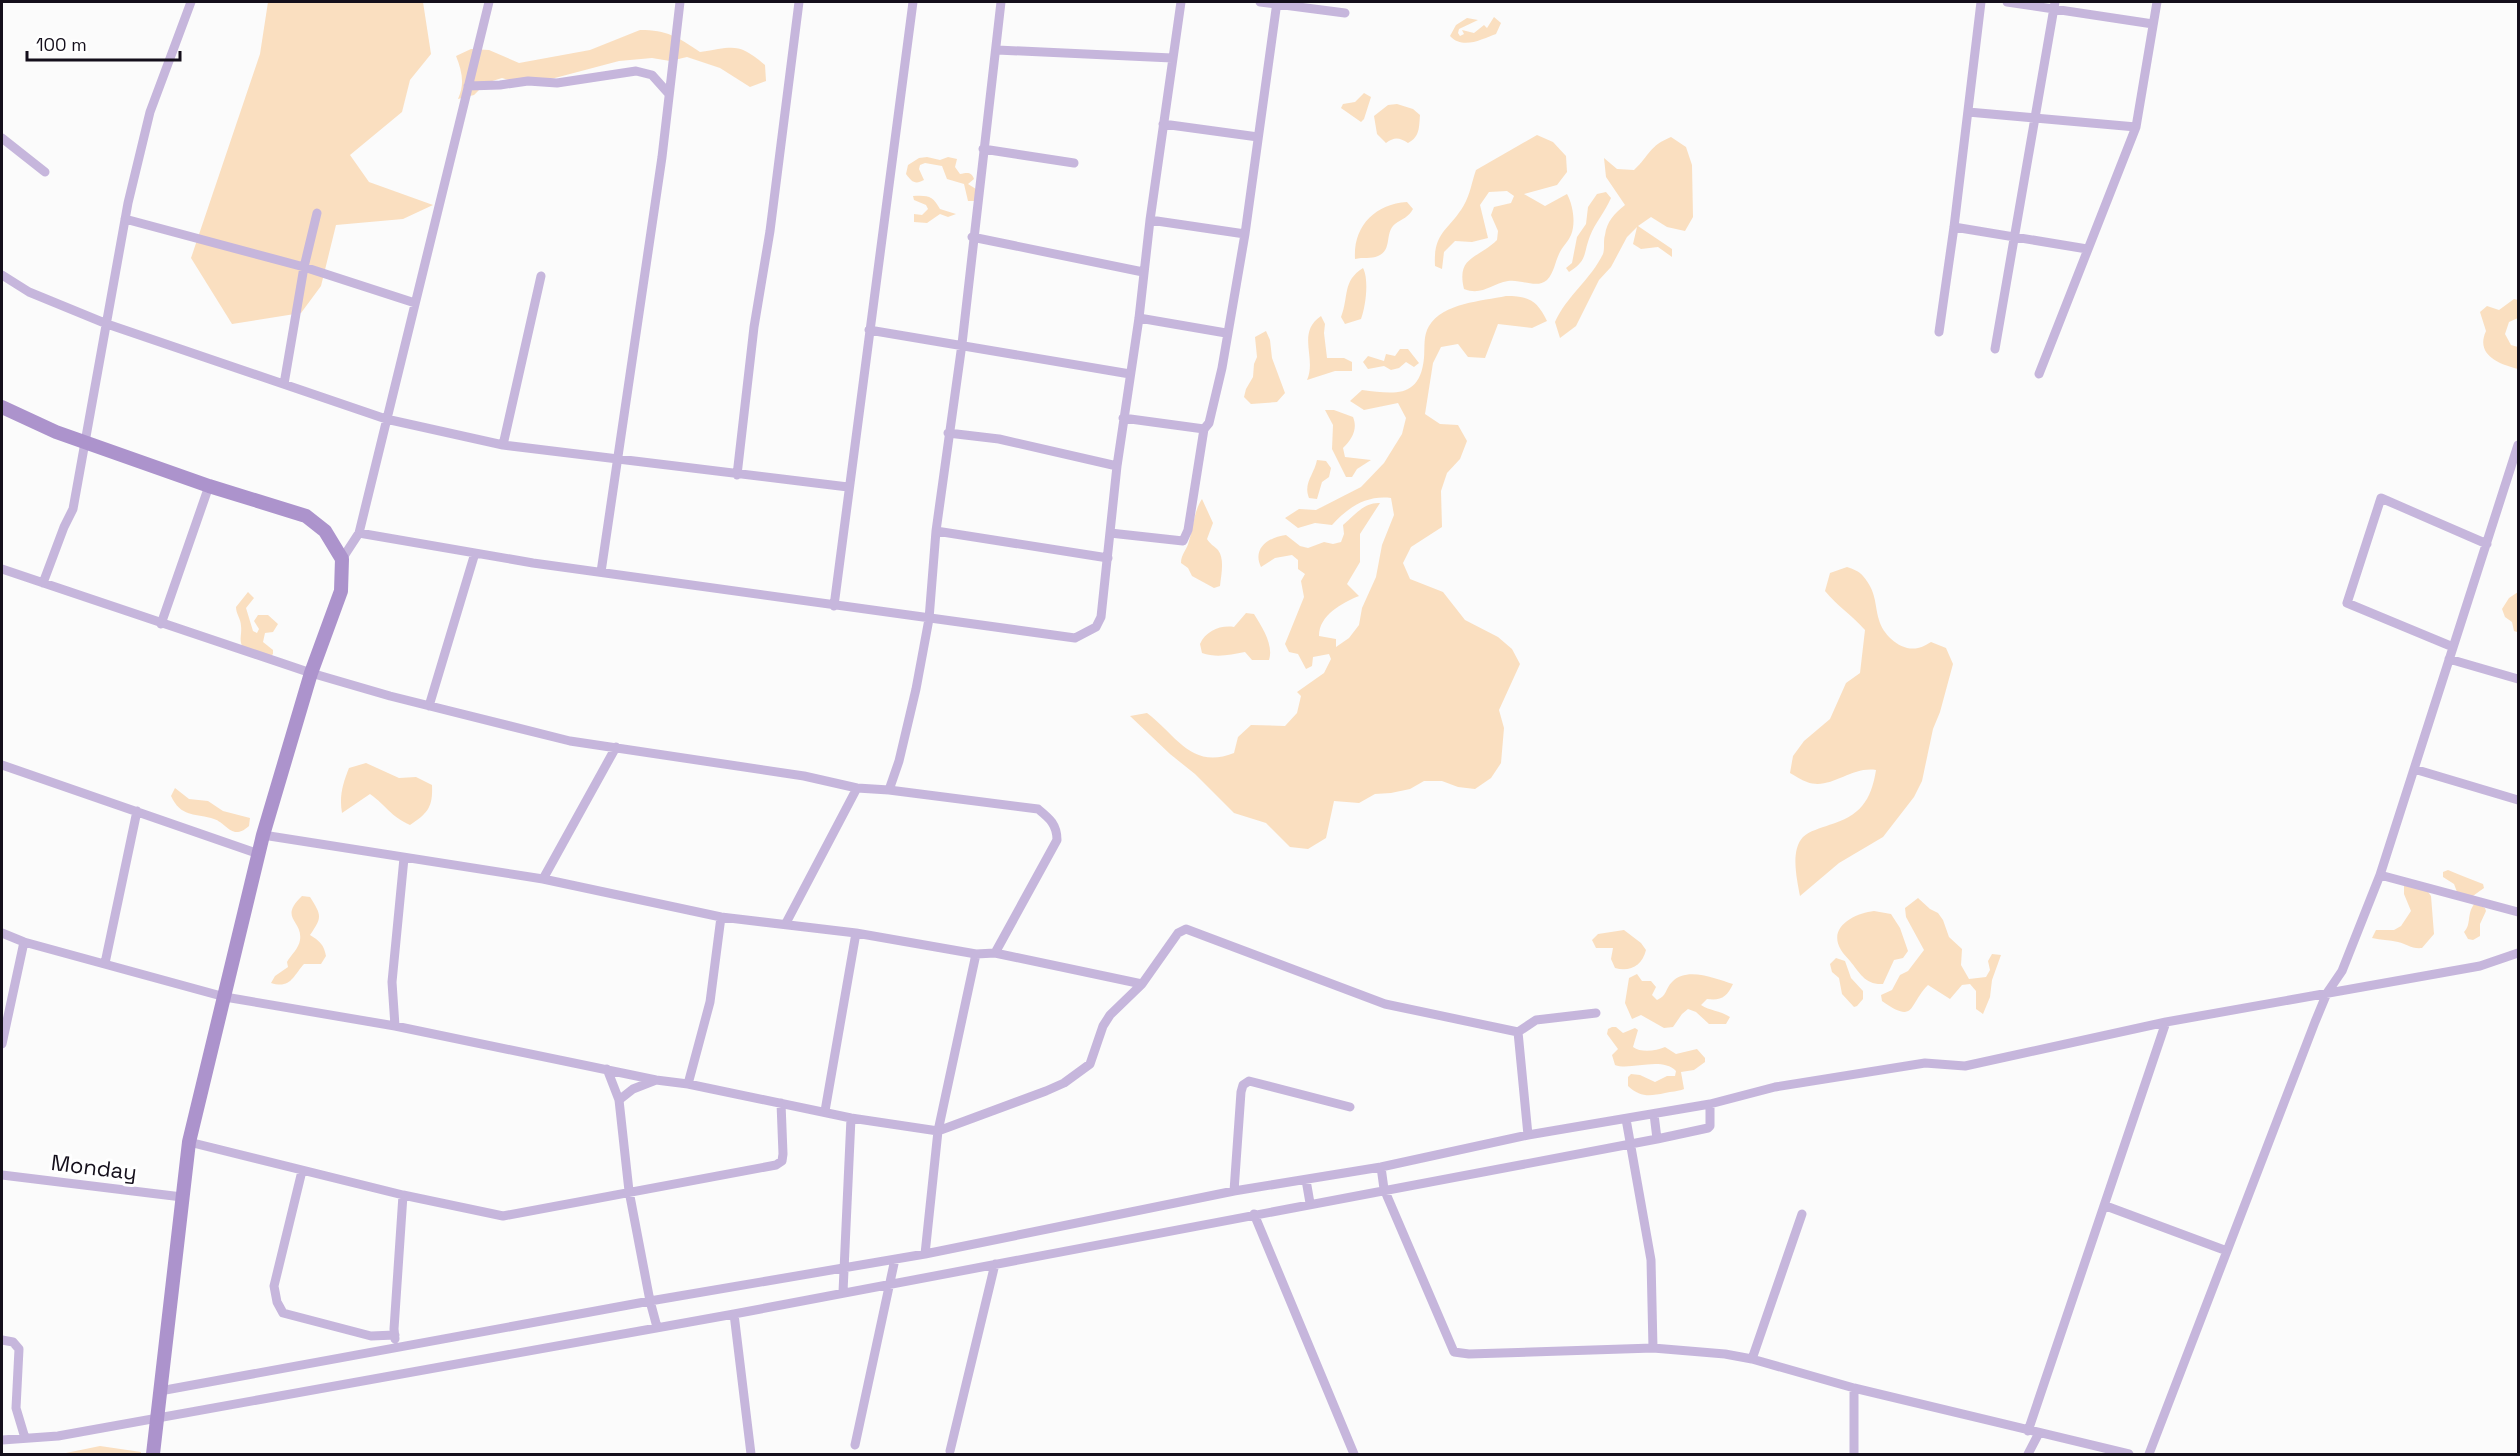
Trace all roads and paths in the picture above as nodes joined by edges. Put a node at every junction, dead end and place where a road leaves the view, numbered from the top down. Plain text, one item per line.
1 (191, 2) edge
2 (489, 2) edge
3 (680, 2) edge
4 (799, 2) edge
5 (913, 2) edge
6 (1001, 2) edge
7 (1181, 2) edge
8 (1260, 2) edge
9 (1981, 2) edge
10 (2007, 2) edge
11 (2157, 2) edge
12 (1277, 3) edge
13 (2055, 5) edge
14 (1345, 13) dead end
15 (2153, 24) junction
16 (997, 50) junction
17 (1172, 58) junction
18 (468, 86) junction
19 (669, 94) junction
20 (1968, 112) junction
21 (2035, 118) junction
22 (1163, 124) junction
23 (2136, 127) junction
24 (1258, 137) junction
25 (2, 138) edge
26 (983, 149) junction
27 (1074, 163) dead end
28 (45, 172) dead end
29 (317, 213) dead end
30 (125, 219) junction
31 (1150, 220) junction
32 (1954, 227) junction
33 (1245, 234) junction
34 (972, 237) junction
35 (2014, 237) junction
36 (2086, 249) junction
37 (304, 267) junction
38 (1143, 272) junction
39 (2, 275) edge
40 (541, 276) dead end
41 (415, 303) junction
42 (1139, 318) junction
43 (107, 324) junction
44 (869, 330) junction
45 (1939, 332) dead end
46 (1226, 333) junction
47 (962, 344) junction
48 (1995, 349) dead end
49 (1130, 374) junction
50 (2039, 374) dead end
51 (284, 384) junction
52 (2, 407) edge
53 (1124, 418) junction
54 (386, 419) junction
55 (1204, 429) junction
56 (948, 433) junction
57 (85, 442) junction
58 (503, 445) junction
59 (2518, 445) edge
60 (619, 458) junction
61 (1117, 466) junction
62 (737, 475) junction
63 (209, 486) junction
64 (848, 487) junction
65 (936, 531) junction
66 (359, 533) junction
67 (1110, 533) junction
68 (2487, 544) junction
69 (475, 553) junction
70 (1108, 558) junction
71 (342, 560) junction
72 (2, 569) edge
73 (601, 572) junction
74 (43, 583) junction
75 (834, 606) junction
76 (928, 619) junction
77 (161, 624) junction
78 (2453, 647) junction
79 (2449, 659) junction
80 (311, 673) junction
81 (2518, 679) edge
82 (429, 706) junction
83 (616, 747) junction
84 (2, 765) edge
85 (2414, 769) junction
86 (858, 789) junction
87 (889, 790) junction
88 (2518, 800) edge
89 (137, 811) junction
90 (264, 835) junction
91 (259, 854) junction
92 (404, 858) junction
93 (2380, 875) junction
94 (543, 879) junction
95 (2518, 912) edge
96 (722, 917) junction
97 (786, 923) junction
98 (2, 933) edge
99 (856, 933) junction
100 (24, 942) junction
101 (2518, 952) edge
102 (995, 953) junction
103 (976, 954) junction
104 (105, 963) junction
105 (1142, 984) junction
106 (2327, 993) junction
107 (225, 997) junction
108 (1596, 1013) dead end
109 (2166, 1022) junction
110 (395, 1026) junction
111 (1518, 1032) junction
112 (2, 1044) edge
113 (607, 1069) junction
114 (656, 1080) junction
115 (688, 1084) junction
116 (619, 1100) junction
117 (781, 1103) junction
118 (1710, 1104) junction
119 (1350, 1107) dead end
120 (825, 1111) junction
121 (1654, 1114) junction
122 (851, 1118) junction
123 (1626, 1119) junction
124 (938, 1131) junction
125 (1528, 1135) junction
126 (1657, 1139) junction
127 (189, 1143) junction
128 (1630, 1144) junction
129 (1382, 1167) junction
130 (302, 1171) junction
131 (2, 1174) edge
132 (1306, 1180) junction
133 (1384, 1190) junction
134 (629, 1191) junction
135 (1234, 1191) junction
136 (403, 1195) junction
137 (182, 1197) junction
138 (1310, 1203) junction
139 (2106, 1206) junction
140 (1254, 1214) junction
141 (1802, 1214) dead end
142 (2227, 1251) junction
143 (925, 1254) junction
144 (895, 1259) junction
145 (995, 1264) junction
146 (843, 1268) junction
147 (891, 1283) junction
148 (843, 1292) junction
149 (650, 1301) junction
150 (734, 1314) junction
151 (657, 1326) junction
152 (395, 1335) junction
153 (2, 1340) edge
154 (397, 1347) junction
155 (1653, 1348) junction
156 (1752, 1359) junction
157 (1854, 1388) junction
158 (160, 1391) junction
159 (157, 1418) junction
160 (2028, 1431) junction
161 (2039, 1433) junction
162 (26, 1438) junction
163 (2, 1440) edge
164 (855, 1445) dead end
165 (950, 1451) dead end
166 (2127, 1454) edge
167 (153, 1455) edge
168 (751, 1455) edge
169 (1354, 1455) edge
170 (1854, 1455) edge
171 (2028, 1455) edge
172 (2150, 1455) edge

1 - 30 street
2 - 18 street
3 - 19 street
4 - 62 street
5 - 44 street
6 - 16 street
7 - 17 street
8 - 12 street
9 - 20 street
10 - 13 street
11 - 15 street
12 - 14 street
12 - 24 street
13 - 15 street
13 - 21 street
15 - 23 street
16 - 17 street
16 - 26 street
17 - 22 street
18 - 19 street
18 - 41 street
19 - 60 street
20 - 21 street
20 - 32 street
21 - 23 street
21 - 35 street
22 - 24 street
22 - 31 street
23 - 36 street
24 - 33 street
25 - 28 street
26 - 27 street
26 - 34 street
29 - 37 street
30 - 37 street
30 - 43 street
31 - 33 street
31 - 38 street
32 - 35 street
32 - 45 street
33 - 46 street
34 - 38 street
34 - 47 street
35 - 36 street
35 - 48 street
36 - 50 street
37 - 41 street
37 - 51 street
38 - 42 street
39 - 43 street
40 - 58 street
41 - 54 street
42 - 46 street
42 - 49 street
43 - 51 street
43 - 57 street
44 - 47 street
44 - 64 street
46 - 55 street
47 - 49 street
47 - 56 street
49 - 53 street
51 - 54 street
52 - 57 street
53 - 55 street
53 - 61 street
54 - 58 street
54 - 66 street
55 - 67 street
56 - 61 street
56 - 65 street
57 - 63 street
57 - 74 street
58 - 60 street
59 - 68 street
60 - 62 street
60 - 73 street
61 - 67 street
62 - 64 street
63 - 71 street
63 - 77 street
64 - 75 street
65 - 70 street
65 - 76 street
66 - 69 street
66 - 71 street
67 - 70 street
68 - 78 street
68 - 78 street
69 - 73 street
69 - 82 street
70 - 76 street
71 - 80 street
72 - 74 street
73 - 75 street
74 - 77 street
75 - 76 street
76 - 87 street
77 - 80 street
78 - 79 street
79 - 81 street
79 - 85 street
80 - 82 street
80 - 90 street
82 - 83 street
83 - 86 street
83 - 94 street
84 - 89 street
85 - 88 street
85 - 93 street
86 - 87 street
86 - 97 street
87 - 102 street
89 - 91 street
89 - 104 street
90 - 91 street
90 - 92 street
91 - 107 street
92 - 94 street
92 - 110 street
93 - 95 street
93 - 106 street
94 - 96 street
96 - 97 street
96 - 115 street
97 - 99 street
98 - 100 street
99 - 103 street
99 - 120 street
100 - 104 street
100 - 112 street
101 - 106 street
102 - 103 street
102 - 105 street
103 - 124 street
104 - 107 street
105 - 111 street
105 - 124 street
106 - 109 street
106 - 142 street
107 - 110 street
107 - 127 street
108 - 111 street
109 - 118 street
109 - 139 street
110 - 113 street
111 - 125 street
113 - 114 street
113 - 116 street
114 - 115 street
114 - 116 street
115 - 117 street
116 - 134 street
117 - 120 street
117 - 134 street
118 - 121 street
118 - 126 street
119 - 135 street
120 - 122 street
121 - 123 street
121 - 126 street
122 - 124 street
122 - 146 street
123 - 125 street
123 - 128 street
124 - 143 street
125 - 129 street
126 - 128 street
127 - 130 street
127 - 137 street
128 - 133 street
128 - 155 street
129 - 132 street
129 - 133 street
130 - 136 street
130 - 152 street
131 - 137 street, Monday
132 - 135 street
132 - 138 street
133 - 138 street
133 - 155 street
134 - 136 street
134 - 149 street
135 - 143 street
136 - 152 street
137 - 158 street
138 - 140 street
139 - 142 street
139 - 160 street
140 - 145 street
140 - 169 street
141 - 156 street
142 - 172 street
143 - 144 street
144 - 146 street
144 - 147 street
145 - 147 street
145 - 165 street
146 - 148 street
146 - 149 street
147 - 148 street
147 - 164 street
148 - 150 street
149 - 151 street
149 - 154 street
150 - 151 street
150 - 168 street
151 - 159 street
152 - 154 street
153 - 162 street
154 - 158 street
155 - 156 street
156 - 157 street
157 - 160 street
157 - 170 street
158 - 159 street
159 - 162 street
159 - 167 street
160 - 161 street
161 - 166 street
161 - 171 street
162 - 163 street

